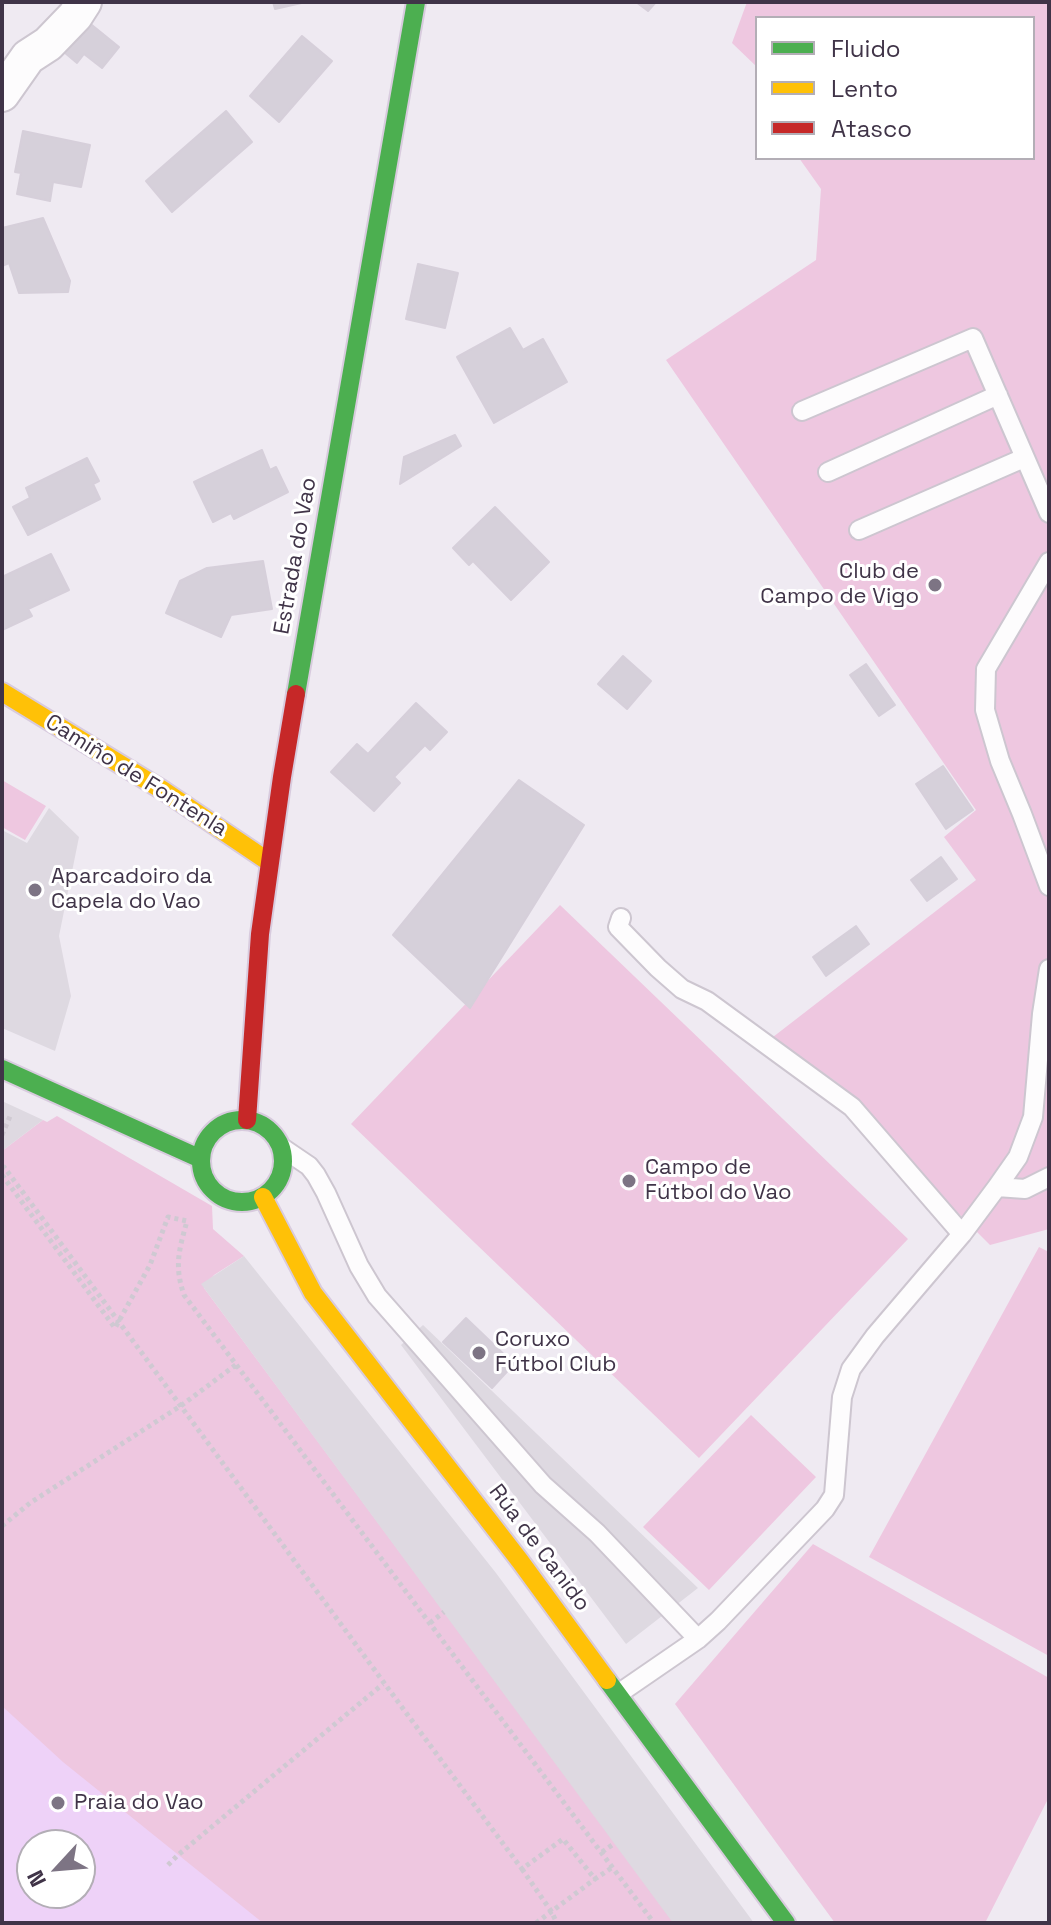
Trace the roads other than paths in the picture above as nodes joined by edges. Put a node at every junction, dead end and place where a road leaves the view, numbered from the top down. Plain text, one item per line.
1 (84, 2) edge
2 (416, 2) edge
3 (2, 94) edge
4 (998, 395) junction
5 (802, 411) dead end
6 (1024, 458) junction
7 (828, 472) dead end
8 (1049, 513) edge
9 (859, 530) dead end
10 (1049, 562) edge
11 (2, 692) edge
12 (269, 862) junction
13 (1049, 886) edge
14 (621, 918) dead end
15 (1049, 969) edge
16 (2, 1069) edge
17 (247, 1120) junction
18 (281, 1147) junction
19 (201, 1159) junction
20 (1049, 1177) edge
21 (997, 1187) junction
22 (263, 1197) junction
23 (962, 1234) junction
24 (698, 1639) junction
25 (618, 1694) junction
26 (786, 1923) edge

1 - 3 street
2 - 12 street, Estrada do Vao
4 - 5 lane
4 - 6 lane
4 - 7 lane
6 - 8 lane
6 - 9 lane
10 - 13 lane
11 - 12 street, Camiño de Fontenla
12 - 17 street, Estrada do Vao
14 - 23 lane
15 - 21 lane
16 - 19 street
17 - 18 street
17 - 19 street
18 - 22 street
18 - 24 lane
19 - 22 street
20 - 21 lane
21 - 23 lane
22 - 25 street, Rúa de Canido
23 - 24 lane
24 - 25 lane
25 - 26 street, Rúa de Canido

